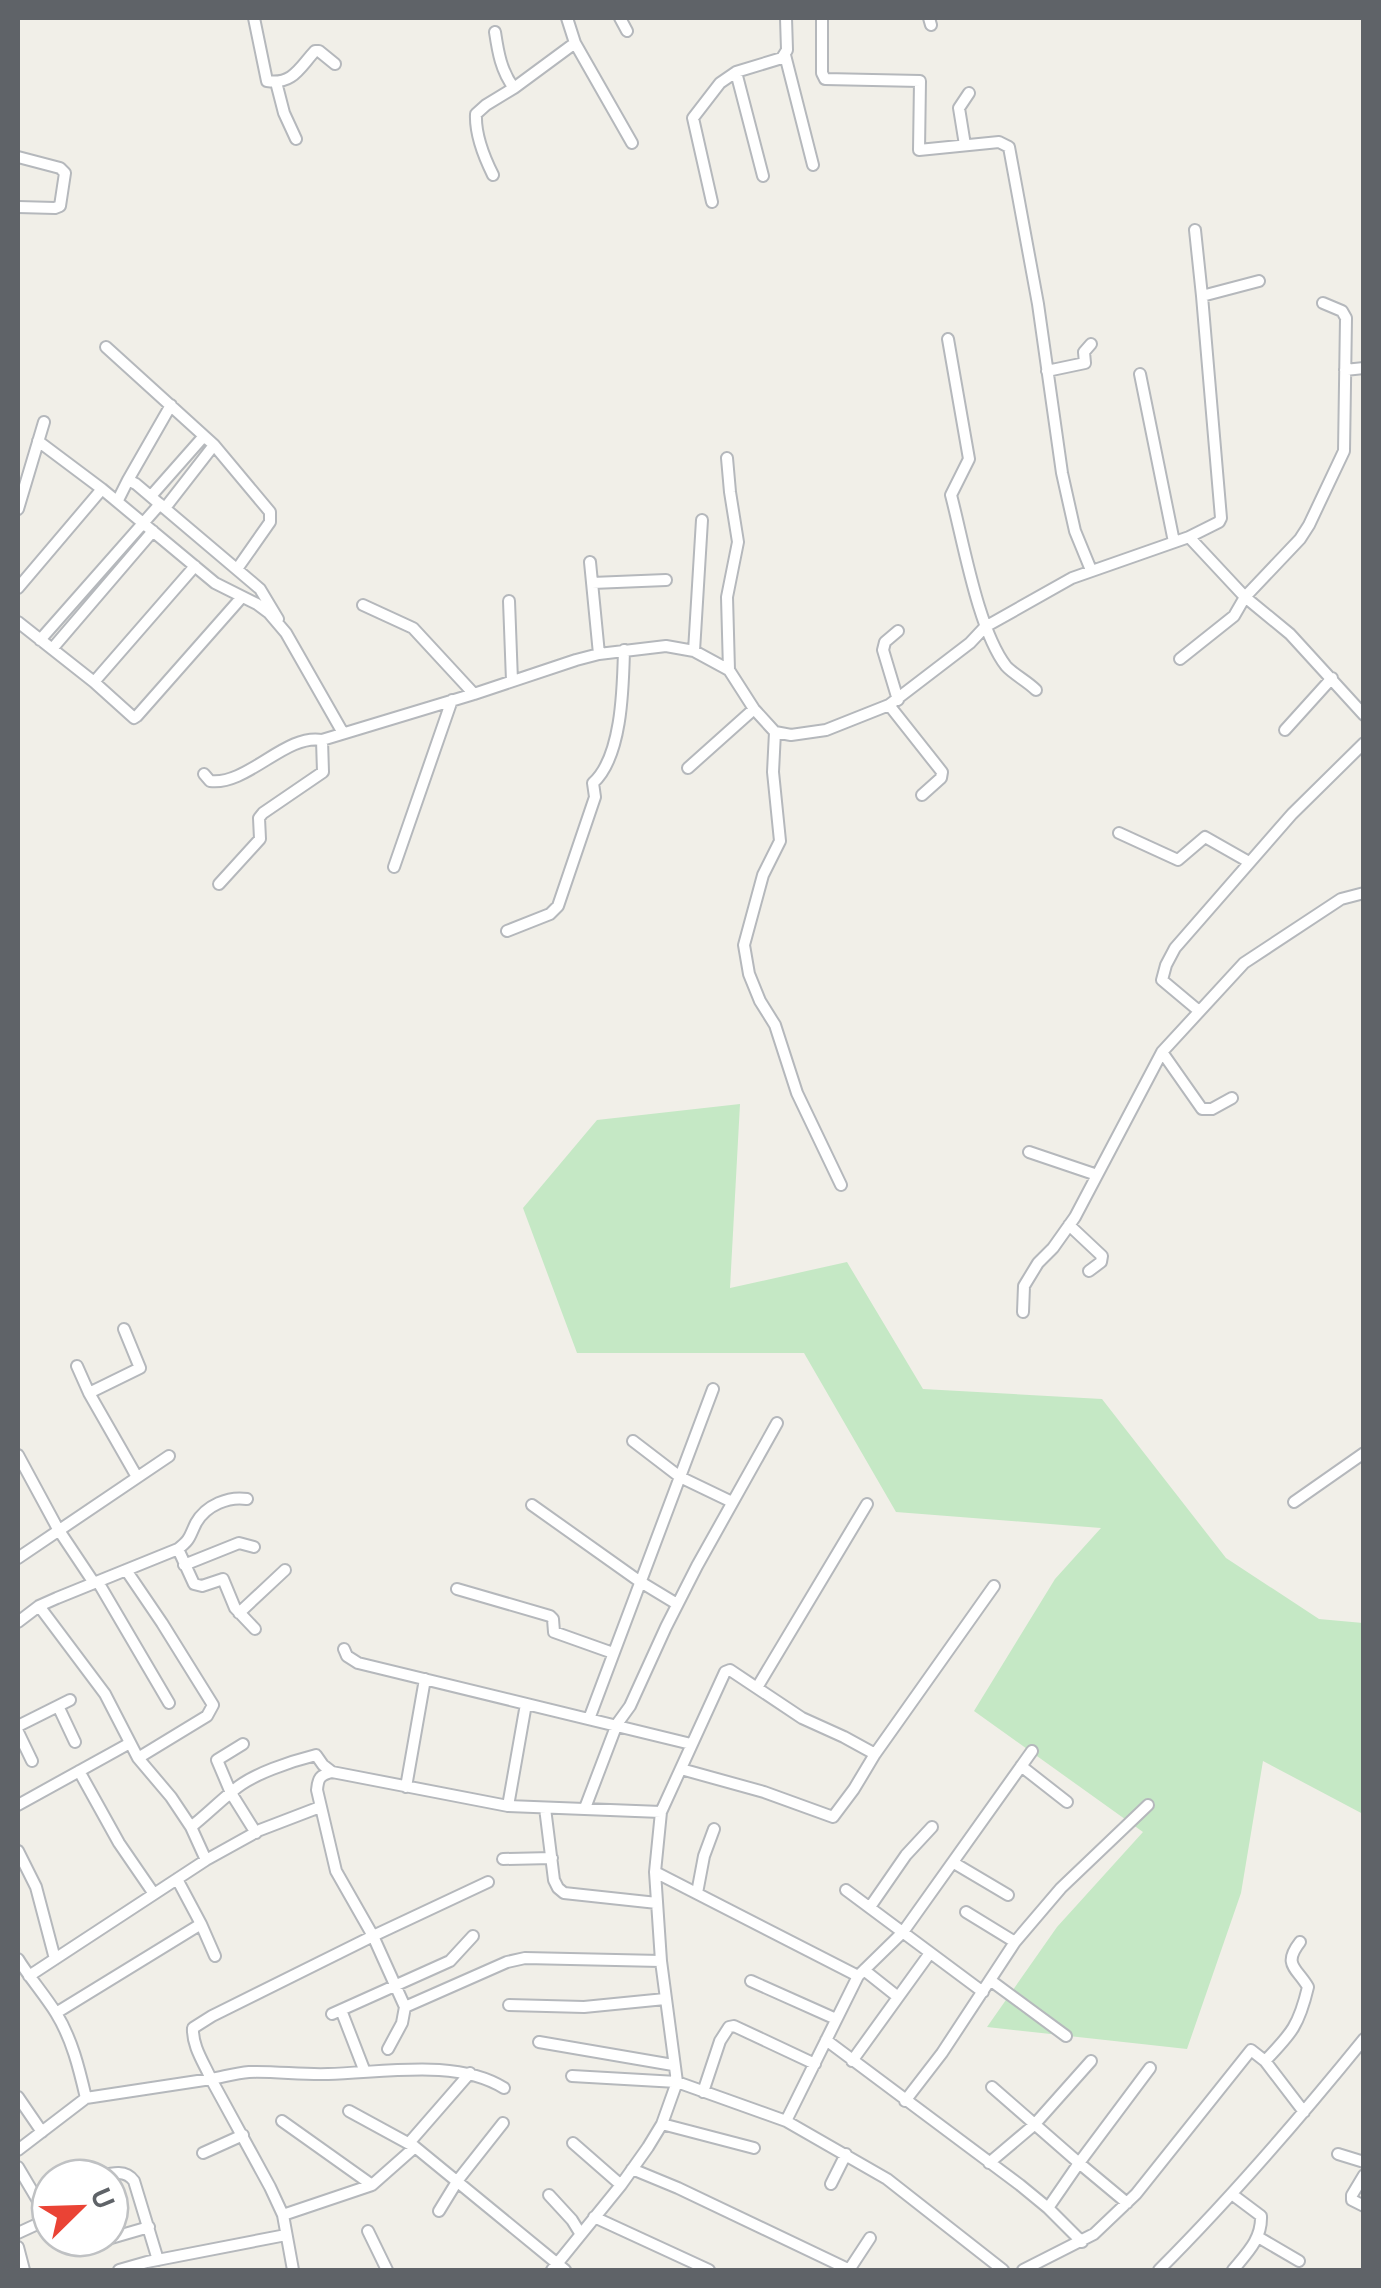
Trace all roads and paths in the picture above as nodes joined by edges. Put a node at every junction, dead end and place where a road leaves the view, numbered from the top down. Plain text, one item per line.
1 (254, 18) edge
2 (567, 18) edge
3 (620, 18) edge
4 (786, 18) edge
5 (822, 18) edge
6 (626, 31) dead end
7 (496, 32) dead end
8 (575, 43) junction
9 (785, 55) junction
10 (334, 64) dead end
11 (736, 72) junction
12 (276, 82) junction
13 (514, 88) junction
14 (970, 94) dead end
15 (296, 139) dead end
16 (632, 143) dead end
17 (965, 146) junction
18 (18, 156) edge
19 (812, 165) dead end
20 (493, 175) dead end
21 (763, 176) dead end
22 (712, 202) dead end
23 (18, 207) edge
24 (1194, 230) dead end
25 (1260, 281) dead end
26 (1202, 296) junction
27 (1322, 303) dead end
28 (948, 339) dead end
29 (1091, 344) dead end
30 (106, 347) dead end
31 (1364, 368) edge
32 (1345, 370) junction
33 (1047, 371) junction
34 (1140, 374) dead end
35 (171, 405) junction
36 (44, 422) dead end
37 (204, 436) junction
38 (38, 441) junction
39 (214, 445) junction
40 (728, 458) dead end
41 (128, 480) junction
42 (102, 490) junction
43 (118, 500) junction
44 (159, 502) junction
45 (18, 509) edge
46 (702, 520) dead end
47 (148, 527) junction
48 (1189, 537) junction
49 (1174, 542) junction
50 (217, 554) junction
51 (590, 562) dead end
52 (238, 569) junction
53 (199, 570) junction
54 (1092, 570) junction
55 (666, 580) dead end
56 (592, 583) junction
57 (18, 588) edge
58 (1245, 597) junction
59 (242, 598) junction
60 (509, 601) dead end
61 (363, 605) dead end
62 (18, 622) edge
63 (280, 626) junction
64 (985, 627) junction
65 (898, 630) dead end
66 (40, 640) junction
67 (52, 649) junction
68 (624, 650) junction
69 (694, 651) junction
70 (599, 654) junction
71 (1180, 659) dead end
72 (728, 670) junction
73 (1332, 678) junction
74 (94, 682) junction
75 (512, 682) junction
76 (1036, 690) dead end
77 (474, 694) junction
78 (452, 700) junction
79 (893, 702) junction
80 (754, 709) junction
81 (1364, 715) edge
82 (1286, 730) dead end
83 (775, 732) junction
84 (344, 733) junction
85 (322, 740) junction
86 (1364, 744) edge
87 (688, 768) dead end
88 (204, 774) dead end
89 (922, 795) dead end
90 (1118, 832) dead end
91 (1249, 862) junction
92 (394, 867) dead end
93 (219, 884) dead end
94 (1364, 892) edge
95 (507, 931) dead end
96 (1199, 1011) junction
97 (1162, 1052) junction
98 (1232, 1098) dead end
99 (1028, 1152) dead end
100 (1097, 1175) junction
101 (841, 1185) dead end
102 (1069, 1225) junction
103 (1089, 1271) dead end
104 (1023, 1312) dead end
105 (124, 1328) dead end
106 (77, 1366) dead end
107 (713, 1389) dead end
108 (89, 1394) junction
109 (777, 1423) dead end
110 (633, 1441) dead end
111 (1364, 1452) edge
112 (18, 1455) edge
113 (168, 1456) dead end
114 (137, 1477) junction
115 (680, 1478) junction
116 (29, 1479) junction
117 (18, 1486) edge
118 (247, 1499) dead end
119 (732, 1502) junction
120 (1294, 1502) dead end
121 (867, 1504) dead end
122 (532, 1505) dead end
123 (58, 1529) junction
124 (254, 1547) dead end
125 (178, 1550) junction
126 (18, 1558) edge
127 (184, 1565) junction
128 (126, 1570) junction
129 (285, 1570) dead end
130 (639, 1581) junction
131 (96, 1582) junction
132 (994, 1586) dead end
133 (457, 1589) dead end
134 (677, 1604) junction
135 (39, 1606) junction
136 (239, 1612) junction
137 (18, 1622) edge
138 (255, 1629) dead end
139 (344, 1649) dead end
140 (612, 1653) junction
141 (426, 1679) junction
142 (758, 1686) junction
143 (70, 1700) dead end
144 (169, 1703) dead end
145 (526, 1704) junction
146 (58, 1706) junction
147 (589, 1719) junction
148 (617, 1724) junction
149 (18, 1729) edge
150 (75, 1742) dead end
151 (130, 1744) junction
152 (243, 1744) dead end
153 (691, 1744) junction
154 (1032, 1751) dead end
155 (874, 1754) junction
156 (138, 1758) junction
157 (32, 1762) dead end
158 (1021, 1766) junction
159 (682, 1769) junction
160 (79, 1771) junction
161 (332, 1772) junction
162 (406, 1787) junction
163 (230, 1794) junction
164 (1067, 1802) dead end
165 (18, 1804) edge
166 (1148, 1804) dead end
167 (508, 1806) junction
168 (320, 1807) junction
169 (545, 1808) junction
170 (584, 1808) junction
171 (662, 1812) junction
172 (190, 1827) junction
173 (932, 1827) dead end
174 (714, 1829) dead end
175 (256, 1833) junction
176 (18, 1850) edge
177 (552, 1858) junction
178 (503, 1859) dead end
179 (206, 1860) junction
180 (954, 1863) junction
181 (655, 1872) junction
182 (177, 1879) junction
183 (488, 1882) dead end
184 (846, 1890) dead end
185 (697, 1893) junction
186 (154, 1894) junction
187 (1008, 1895) dead end
188 (657, 1903) junction
189 (870, 1907) junction
190 (966, 1912) dead end
191 (201, 1924) junction
192 (903, 1932) junction
193 (373, 1936) junction
194 (473, 1936) dead end
195 (1015, 1942) junction
196 (1300, 1942) dead end
197 (930, 1953) junction
198 (215, 1956) dead end
199 (18, 1959) edge
200 (56, 1959) junction
201 (661, 1960) junction
202 (861, 1973) junction
203 (24, 1974) edge
204 (990, 1980) junction
205 (751, 1981) dead end
206 (396, 1986) junction
207 (983, 1992) junction
208 (898, 1997) junction
209 (665, 1999) junction
210 (509, 2005) dead end
211 (405, 2007) junction
212 (56, 2013) junction
213 (836, 2019) junction
214 (1066, 2036) dead end
215 (1364, 2039) edge
216 (826, 2040) junction
217 (539, 2042) dead end
218 (388, 2048) dead end
219 (852, 2061) junction
220 (1091, 2061) dead end
221 (1264, 2061) junction
222 (673, 2064) junction
223 (815, 2064) junction
224 (1150, 2068) dead end
225 (365, 2072) junction
226 (470, 2073) junction
227 (572, 2076) dead end
228 (211, 2079) junction
229 (676, 2082) junction
230 (992, 2087) dead end
231 (504, 2088) dead end
232 (703, 2092) junction
233 (18, 2097) edge
234 (86, 2098) junction
235 (905, 2102) junction
236 (349, 2111) dead end
237 (1304, 2112) junction
238 (282, 2121) dead end
239 (786, 2121) junction
240 (502, 2123) dead end
241 (662, 2124) junction
242 (1034, 2125) junction
243 (42, 2132) junction
244 (243, 2135) junction
245 (573, 2144) dead end
246 (412, 2145) junction
247 (754, 2148) dead end
248 (18, 2150) edge
249 (202, 2153) dead end
250 (846, 2154) junction
251 (1338, 2154) dead end
252 (1364, 2162) edge
253 (1080, 2163) junction
254 (989, 2164) junction
255 (18, 2168) edge
256 (632, 2170) junction
257 (1364, 2175) edge
258 (130, 2176) edge
259 (458, 2180) junction
260 (831, 2184) dead end
261 (372, 2185) junction
262 (621, 2185) junction
263 (550, 2195) dead end
264 (1233, 2195) junction
265 (1127, 2203) junction
266 (1364, 2206) edge
267 (1048, 2208) junction
268 (439, 2211) dead end
269 (283, 2215) junction
270 (594, 2217) junction
271 (149, 2227) junction
272 (368, 2231) dead end
273 (18, 2233) edge
274 (130, 2233) edge
275 (580, 2233) junction
276 (286, 2234) junction
277 (870, 2238) dead end
278 (1258, 2238) junction
279 (1082, 2242) junction
280 (18, 2247) edge
281 (158, 2260) junction
282 (1299, 2261) dead end
283 (558, 2268) edge
284 (24, 2270) edge
285 (119, 2270) edge
286 (293, 2270) edge
287 (387, 2270) edge
288 (708, 2270) edge
289 (849, 2270) edge
290 (1004, 2270) edge
291 (1023, 2270) edge
292 (1160, 2270) edge
293 (1233, 2270) edge

1 - 12 street
2 - 8 street
3 - 6 street
4 - 9 street
5 - 17 street
7 - 13 street
8 - 13 street
8 - 16 street
9 - 11 street
9 - 19 street
10 - 12 street
11 - 21 street
11 - 22 street
12 - 15 street
13 - 20 street
14 - 17 street
17 - 33 street
18 - 23 street
24 - 26 street
25 - 26 street
26 - 48 street
27 - 32 street
28 - 64 street
29 - 33 street
30 - 35 street
31 - 32 street
32 - 58 street
33 - 54 street
34 - 49 street
35 - 37 street
35 - 41 street
36 - 38 street
37 - 39 street
37 - 44 street
38 - 42 street
38 - 45 street
39 - 44 street
39 - 52 street
40 - 72 street
41 - 43 street
41 - 44 street
42 - 43 street
42 - 57 street
43 - 47 street
44 - 47 street
44 - 50 street
46 - 69 street
47 - 53 street
47 - 66 street
47 - 67 street
48 - 49 street
48 - 58 street
49 - 54 street
50 - 52 street
50 - 53 street
51 - 56 street
52 - 63 street
53 - 59 street
53 - 74 street
54 - 64 street
55 - 56 street
56 - 70 street
58 - 71 street
58 - 73 street
59 - 63 street
59 - 74 street
60 - 75 street
61 - 77 street
62 - 66 street
63 - 84 street
64 - 76 street
64 - 79 street
65 - 79 street
66 - 67 street
67 - 74 street
68 - 69 street
68 - 70 street
68 - 95 street
69 - 72 street
70 - 75 street
72 - 80 street
73 - 81 street
73 - 82 street
75 - 77 street
77 - 78 street
78 - 84 street
78 - 92 street
79 - 83 street
79 - 89 street
80 - 83 street
80 - 87 street
83 - 101 street
84 - 85 street
85 - 88 street
85 - 93 street
86 - 91 street
90 - 91 street
91 - 96 street
94 - 96 street
96 - 97 street
97 - 98 street
97 - 100 street
99 - 100 street
100 - 102 street
102 - 103 street
102 - 104 street
105 - 108 street
106 - 108 street
107 - 115 street
108 - 114 street
109 - 119 street
110 - 115 street
111 - 120 street
112 - 116 street
113 - 114 street
114 - 123 street
115 - 119 street
115 - 130 street
116 - 117 street
116 - 123 street
118 - 125 street
119 - 134 street
121 - 142 street
122 - 130 street
123 - 126 street
123 - 131 street
124 - 127 street
125 - 127 street
125 - 128 street
127 - 136 street
128 - 131 street
128 - 156 street
129 - 136 street
130 - 134 street
130 - 140 street
131 - 135 street
131 - 144 street
132 - 155 street
133 - 140 street
134 - 148 street
135 - 137 street
135 - 151 street
136 - 138 street
139 - 141 street
140 - 147 street
141 - 145 street
141 - 162 street
142 - 153 street
142 - 155 street
143 - 146 street
145 - 147 street
145 - 167 street
146 - 149 street
146 - 150 street
147 - 148 street
148 - 153 street
148 - 170 street
149 - 157 street
151 - 156 street
151 - 160 street
152 - 163 street
153 - 159 street
154 - 158 street
155 - 159 street
156 - 172 street
158 - 164 street
158 - 180 street
159 - 171 street
160 - 165 street
160 - 186 street
161 - 162 street
161 - 163 street
161 - 168 street
162 - 167 street
163 - 172 street
163 - 175 street
166 - 195 street
167 - 169 street
168 - 175 street
168 - 193 street
169 - 170 street
169 - 177 street
170 - 171 street
171 - 181 street
172 - 179 street
173 - 189 street
174 - 185 street
175 - 179 street
176 - 200 street
177 - 178 street
177 - 188 street
179 - 182 street
180 - 187 street
180 - 192 street
181 - 185 street
181 - 188 street
182 - 186 street
182 - 191 street
183 - 193 street
184 - 189 street
185 - 202 street
186 - 200 street
188 - 201 street
189 - 192 street
190 - 195 street
191 - 198 street
191 - 212 street
192 - 197 street
192 - 202 street
193 - 206 street
193 - 228 street
194 - 206 street
195 - 204 street
196 - 221 street
197 - 207 street
197 - 208 street
199 - 203 street
200 - 203 street
201 - 209 street
201 - 211 street
202 - 208 street
202 - 213 street
203 - 212 street
204 - 207 street
204 - 214 street
205 - 213 street
206 - 211 street
206 - 225 street
207 - 235 street
208 - 219 street
209 - 210 street
209 - 222 street
211 - 218 street
212 - 234 street
213 - 216 street
215 - 237 street
216 - 219 street
216 - 223 street
217 - 222 street
219 - 235 street
220 - 242 street
221 - 237 street
221 - 265 street
222 - 229 street
223 - 232 street
223 - 239 street
224 - 253 street
225 - 226 street
225 - 228 street
226 - 231 street
226 - 246 street
227 - 229 street
228 - 234 street
228 - 244 street
229 - 232 street
229 - 241 street
230 - 242 street
232 - 239 street
233 - 243 street
234 - 243 street
235 - 254 street
236 - 246 street
237 - 264 street
238 - 261 street
239 - 250 street
240 - 259 street
241 - 247 street
241 - 256 street
242 - 253 street
242 - 254 street
243 - 248 street
244 - 249 street
244 - 269 street
245 - 262 street
246 - 259 street
246 - 261 street
250 - 260 street
250 - 290 street
251 - 252 street
253 - 265 street
253 - 267 street
254 - 267 street
255 - 273 street
256 - 262 street
256 - 289 street
257 - 266 street
258 - 271 street
259 - 268 street
259 - 283 street
261 - 269 street
262 - 270 street
263 - 275 street
264 - 278 street
264 - 292 street
265 - 279 street
267 - 279 street
269 - 276 street
270 - 275 street
270 - 288 street
271 - 274 street
271 - 281 street
272 - 287 street
275 - 283 street
276 - 281 street
276 - 286 street
277 - 289 street
278 - 282 street
278 - 293 street
279 - 291 street
280 - 284 street
281 - 285 street

